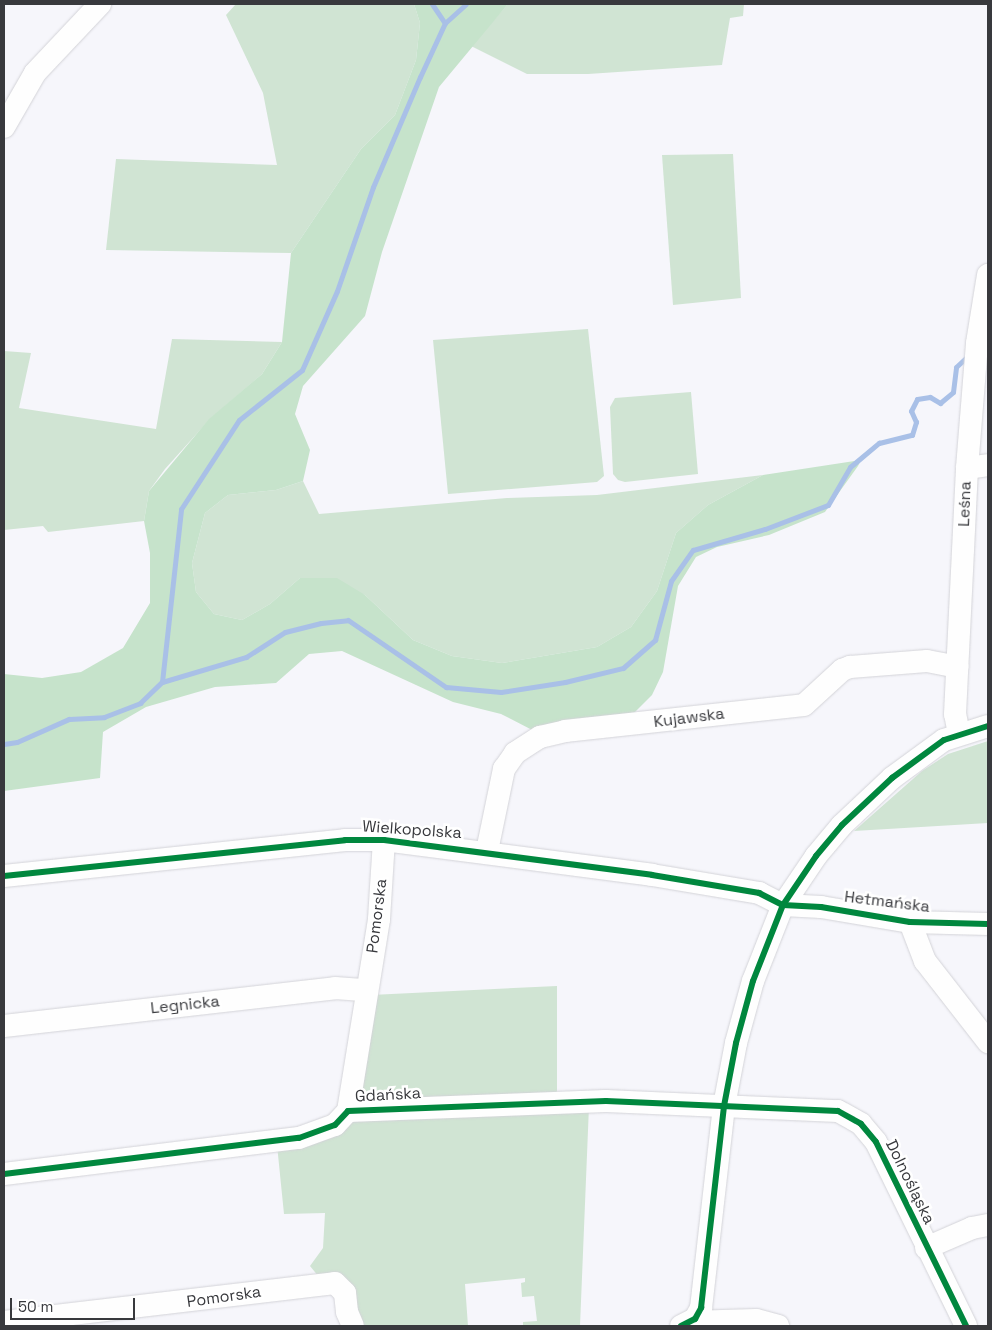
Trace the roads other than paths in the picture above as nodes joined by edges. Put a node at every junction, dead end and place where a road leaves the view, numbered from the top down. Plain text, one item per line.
1 (100, 4) edge
2 (4, 127) edge
3 (988, 275) edge
4 (977, 467) edge
5 (957, 667) junction
6 (988, 726) edge
7 (959, 734) junction
8 (384, 840) junction
9 (487, 851) junction
10 (4, 876) edge
11 (783, 905) junction
12 (910, 922) junction
13 (988, 924) edge
14 (366, 990) junction
15 (4, 1026) edge
16 (988, 1042) edge
17 (724, 1106) junction
18 (348, 1111) junction
19 (4, 1174) edge
20 (988, 1225) edge
21 (926, 1248) junction
22 (4, 1322) edge
23 (688, 1325) edge
24 (353, 1326) edge
25 (778, 1326) edge
26 (966, 1326) edge

1 - 2 street
3 - 4 street, Leśna
4 - 5 street, Leśna
5 - 7 street, Leśna
5 - 9 street, Kujawska
6 - 7 street
7 - 11 street
8 - 9 street, Wielkopolska
8 - 10 street, Wielkopolska
8 - 14 street, Pomorska
9 - 11 street, Wielkopolska
11 - 12 street, Hetmańska
11 - 17 street
12 - 13 street, Hetmańska
12 - 16 street
14 - 15 street, Legnicka
14 - 18 street, Pomorska
17 - 18 street, Gdańska
17 - 21 street, Dolnośląska
17 - 23 street
18 - 19 street, Gdańska
20 - 21 street, Dolnośląska
21 - 26 street, Dolnośląska
22 - 24 street, Pomorska
23 - 25 street

